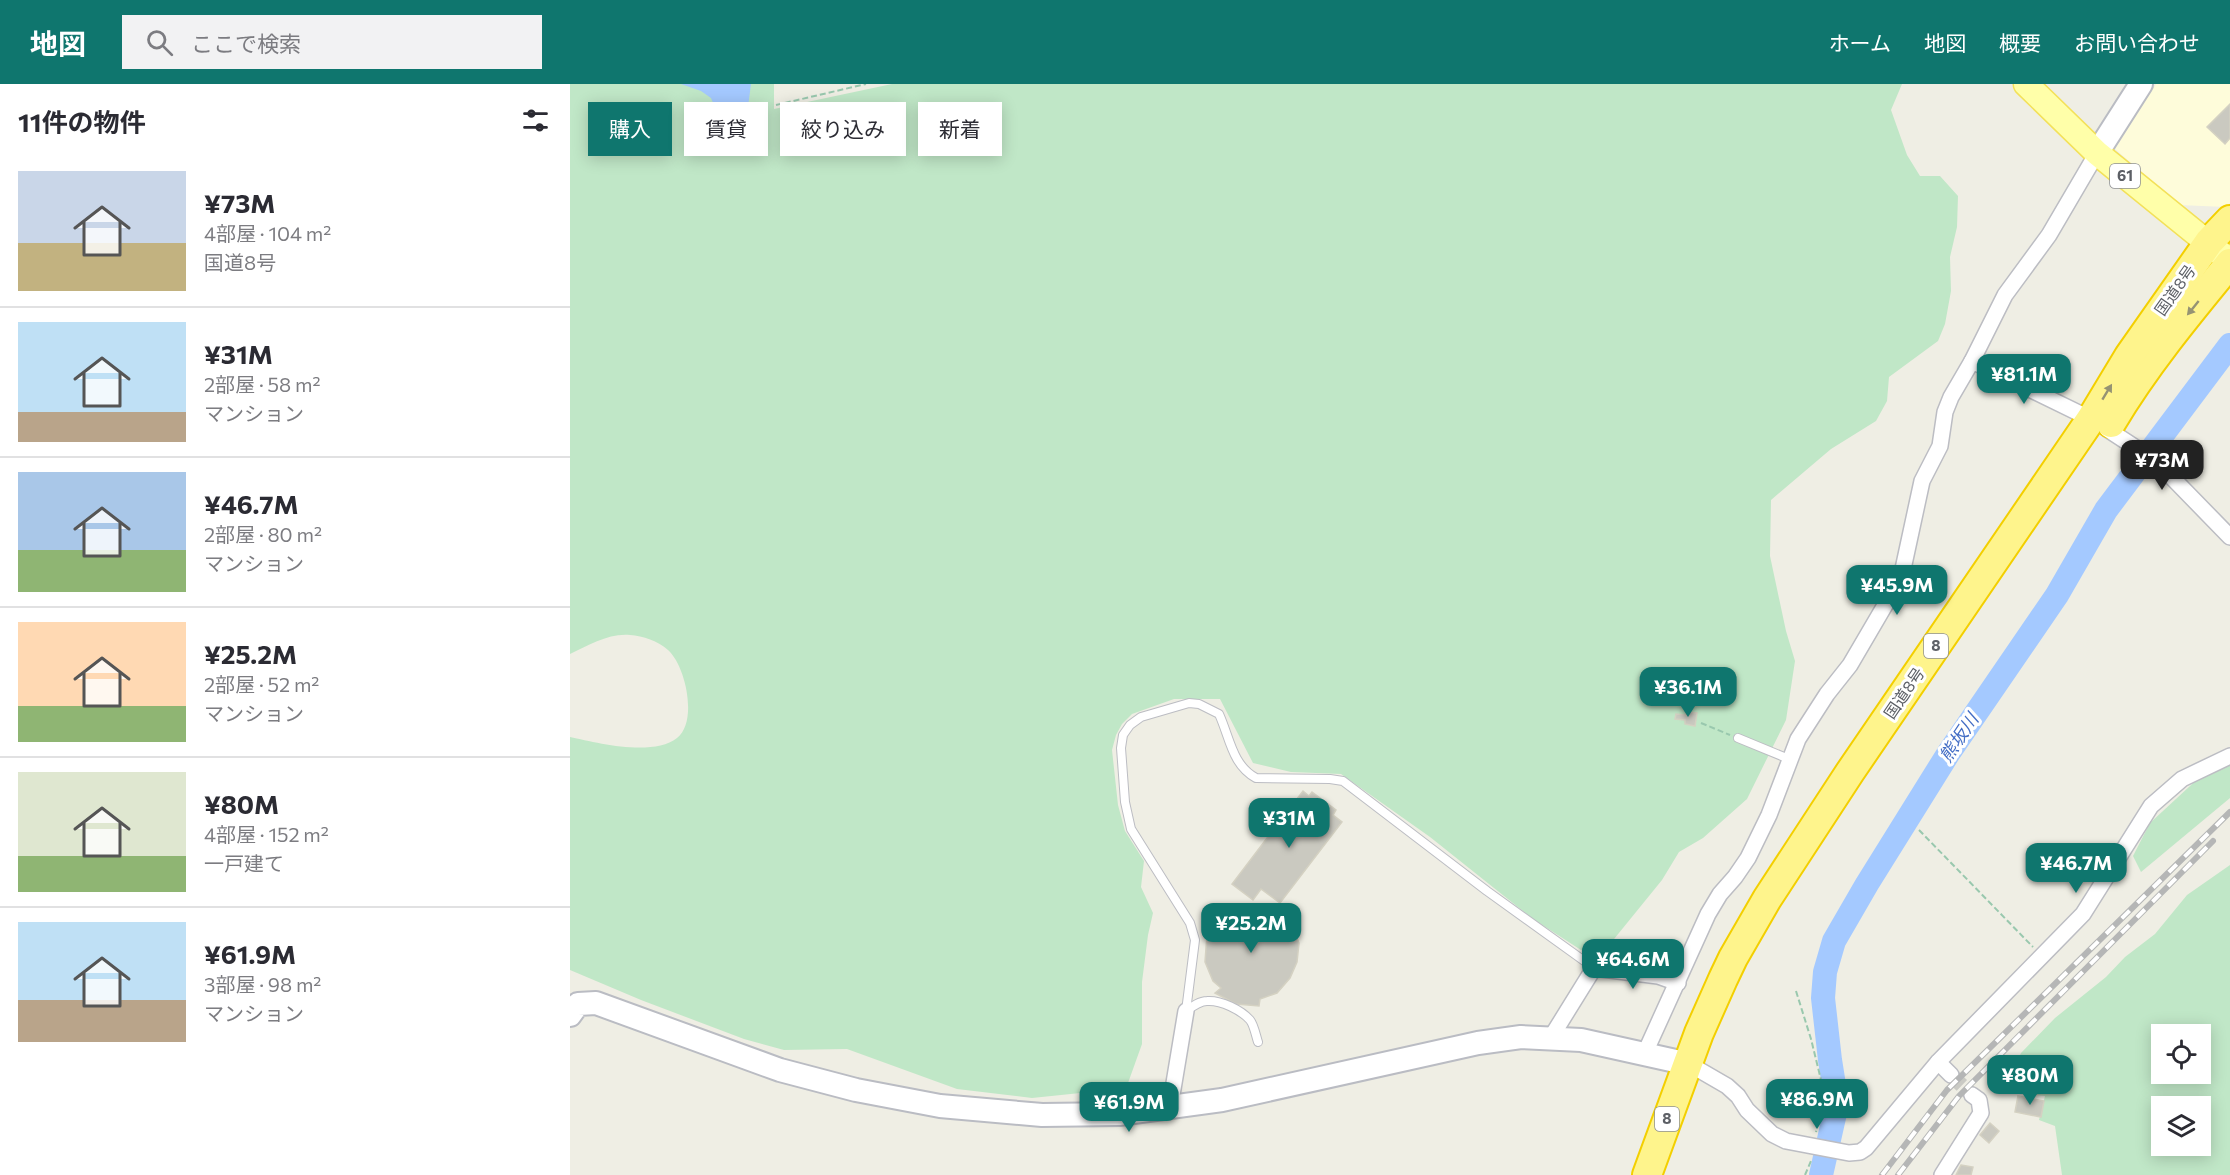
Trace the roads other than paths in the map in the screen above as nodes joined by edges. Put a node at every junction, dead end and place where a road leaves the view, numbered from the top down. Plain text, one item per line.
1 (2026, 84) edge
2 (2141, 84) edge
3 (2097, 153) junction
4 (2230, 220) edge
5 (2208, 242) junction
6 (2230, 262) edge
7 (1972, 361) junction
8 (2099, 424) junction
9 (2230, 537) edge
10 (1738, 738) road end
11 (2230, 756) edge
12 (1789, 759) junction
13 (1594, 968) junction
14 (1678, 982) junction
15 (1186, 1011) junction
16 (570, 1015) edge
17 (1550, 1039) junction
18 (1258, 1042) dead end
19 (1644, 1055) junction
20 (1938, 1062) junction
21 (1689, 1064) junction
22 (1951, 1075) tunnel mouth
23 (1972, 1095) tunnel mouth
24 (1170, 1107) junction
25 (1647, 1175) edge
26 (1942, 1175) edge

1 - 3 main road, 61
2 - 3 street
3 - 5 main road, 61
3 - 7 street
4 - 5 highway, 国道8号 / 8
5 - 6 main road, 61
8 -> 5 highway, 国道8号 / 8
6 -> 8 highway, 国道8号 / 8
7 - 8 street
7 - 12 street
8 - 9 street
8 - 21 highway, 国道8号 / 8
10 - 12 lane
11 - 20 street
12 - 14 street
13 - 14 street
13 - 15 lane
13 - 17 street
14 - 19 street
15 - 18 lane
15 - 24 street
16 - 24 street
17 - 19 street
17 - 24 street
19 - 21 street
20 - 21 street
20 - 22 street
21 - 25 highway, 国道8号 / 8
23 - 26 street

